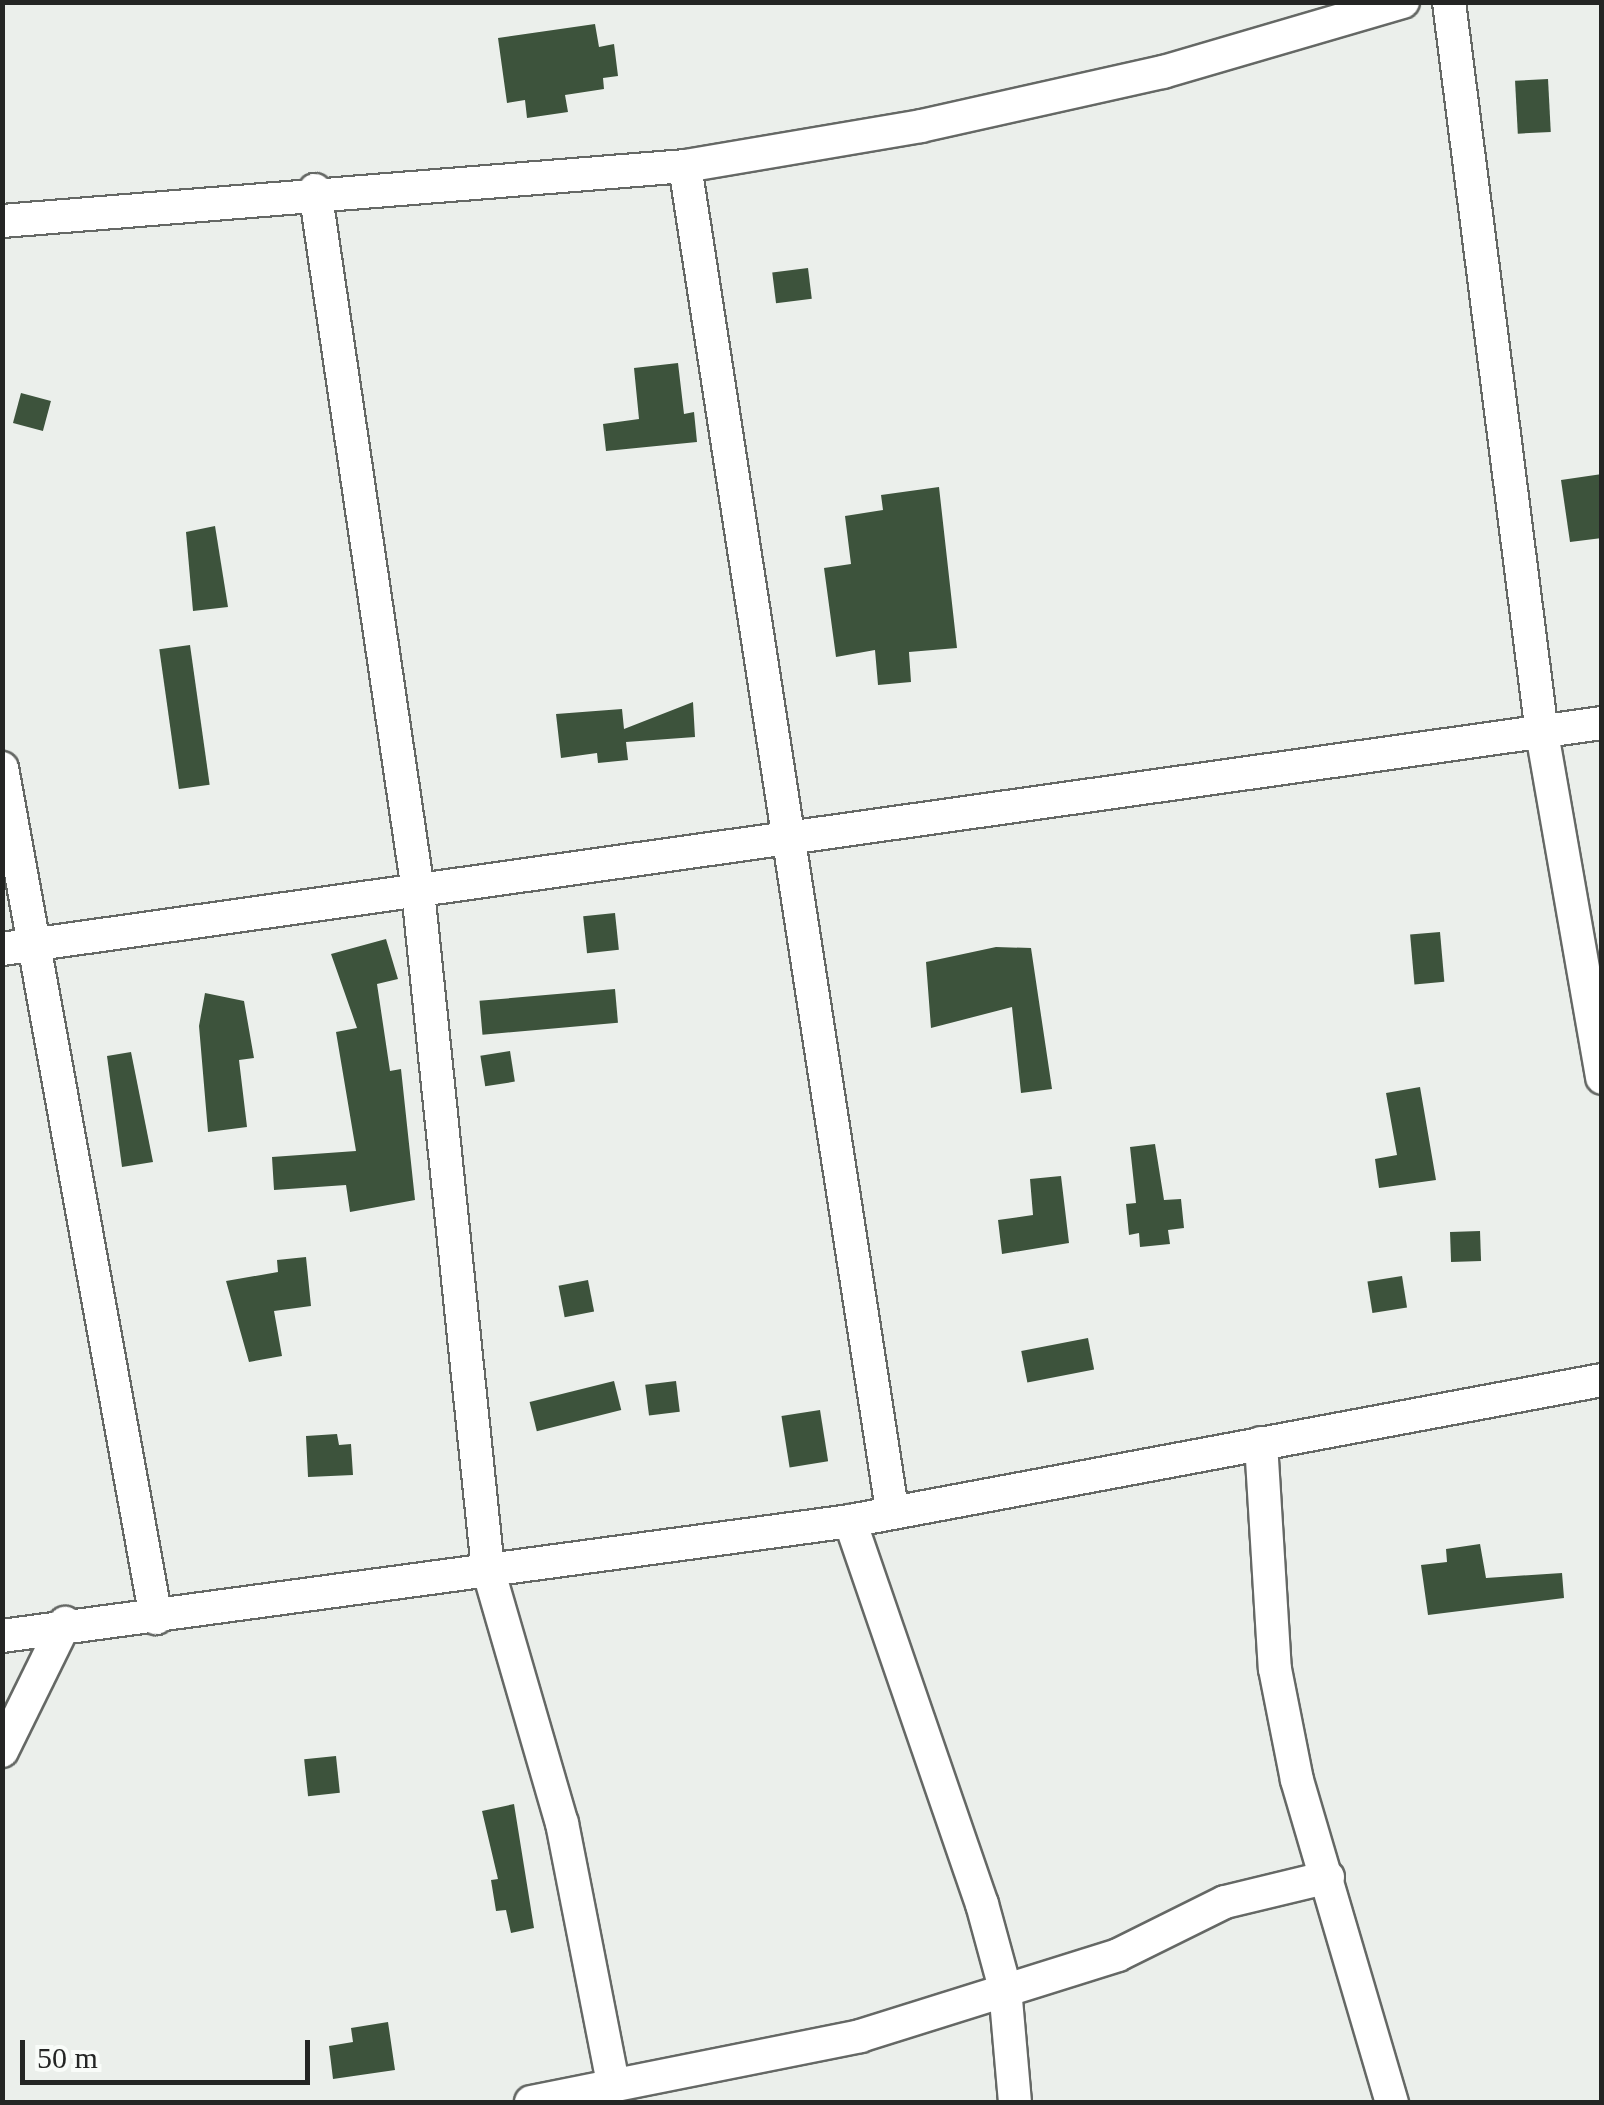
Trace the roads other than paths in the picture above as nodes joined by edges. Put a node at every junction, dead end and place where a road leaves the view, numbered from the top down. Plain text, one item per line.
1 (1402, 2) edge
2 (1448, 2) edge
3 (685, 166) junction
4 (315, 190) junction
5 (2, 221) edge
6 (1602, 723) edge
7 (1542, 733) junction
8 (2, 768) edge
9 (790, 837) junction
10 (418, 891) junction
11 (17, 947) edge
12 (1602, 1078) edge
13 (1602, 1380) edge
14 (1262, 1443) junction
15 (892, 1510) junction
16 (850, 1521) junction
17 (488, 1569) junction
18 (156, 1618) junction
19 (65, 1623) junction
20 (2, 1636) edge
21 (2, 1751) edge
22 (1328, 1877) junction
23 (1004, 1988) junction
24 (613, 2083) junction
25 (532, 2102) edge
26 (1015, 2102) edge
27 (1392, 2102) edge

1 - 3 street
2 - 7 street
3 - 4 street
3 - 9 street
4 - 5 street
4 - 10 street
6 - 7 street
7 - 9 street
7 - 12 street
8 - 11 street
9 - 10 street
9 - 15 street
10 - 11 street
10 - 17 street
11 - 18 street
13 - 14 street
14 - 15 street
14 - 22 street
15 - 16 street
16 - 17 street
16 - 23 street
17 - 18 street
17 - 24 street
18 - 19 street
19 - 20 street
19 - 21 street
22 - 23 street
22 - 27 street
23 - 24 street
23 - 26 street
24 - 25 street

